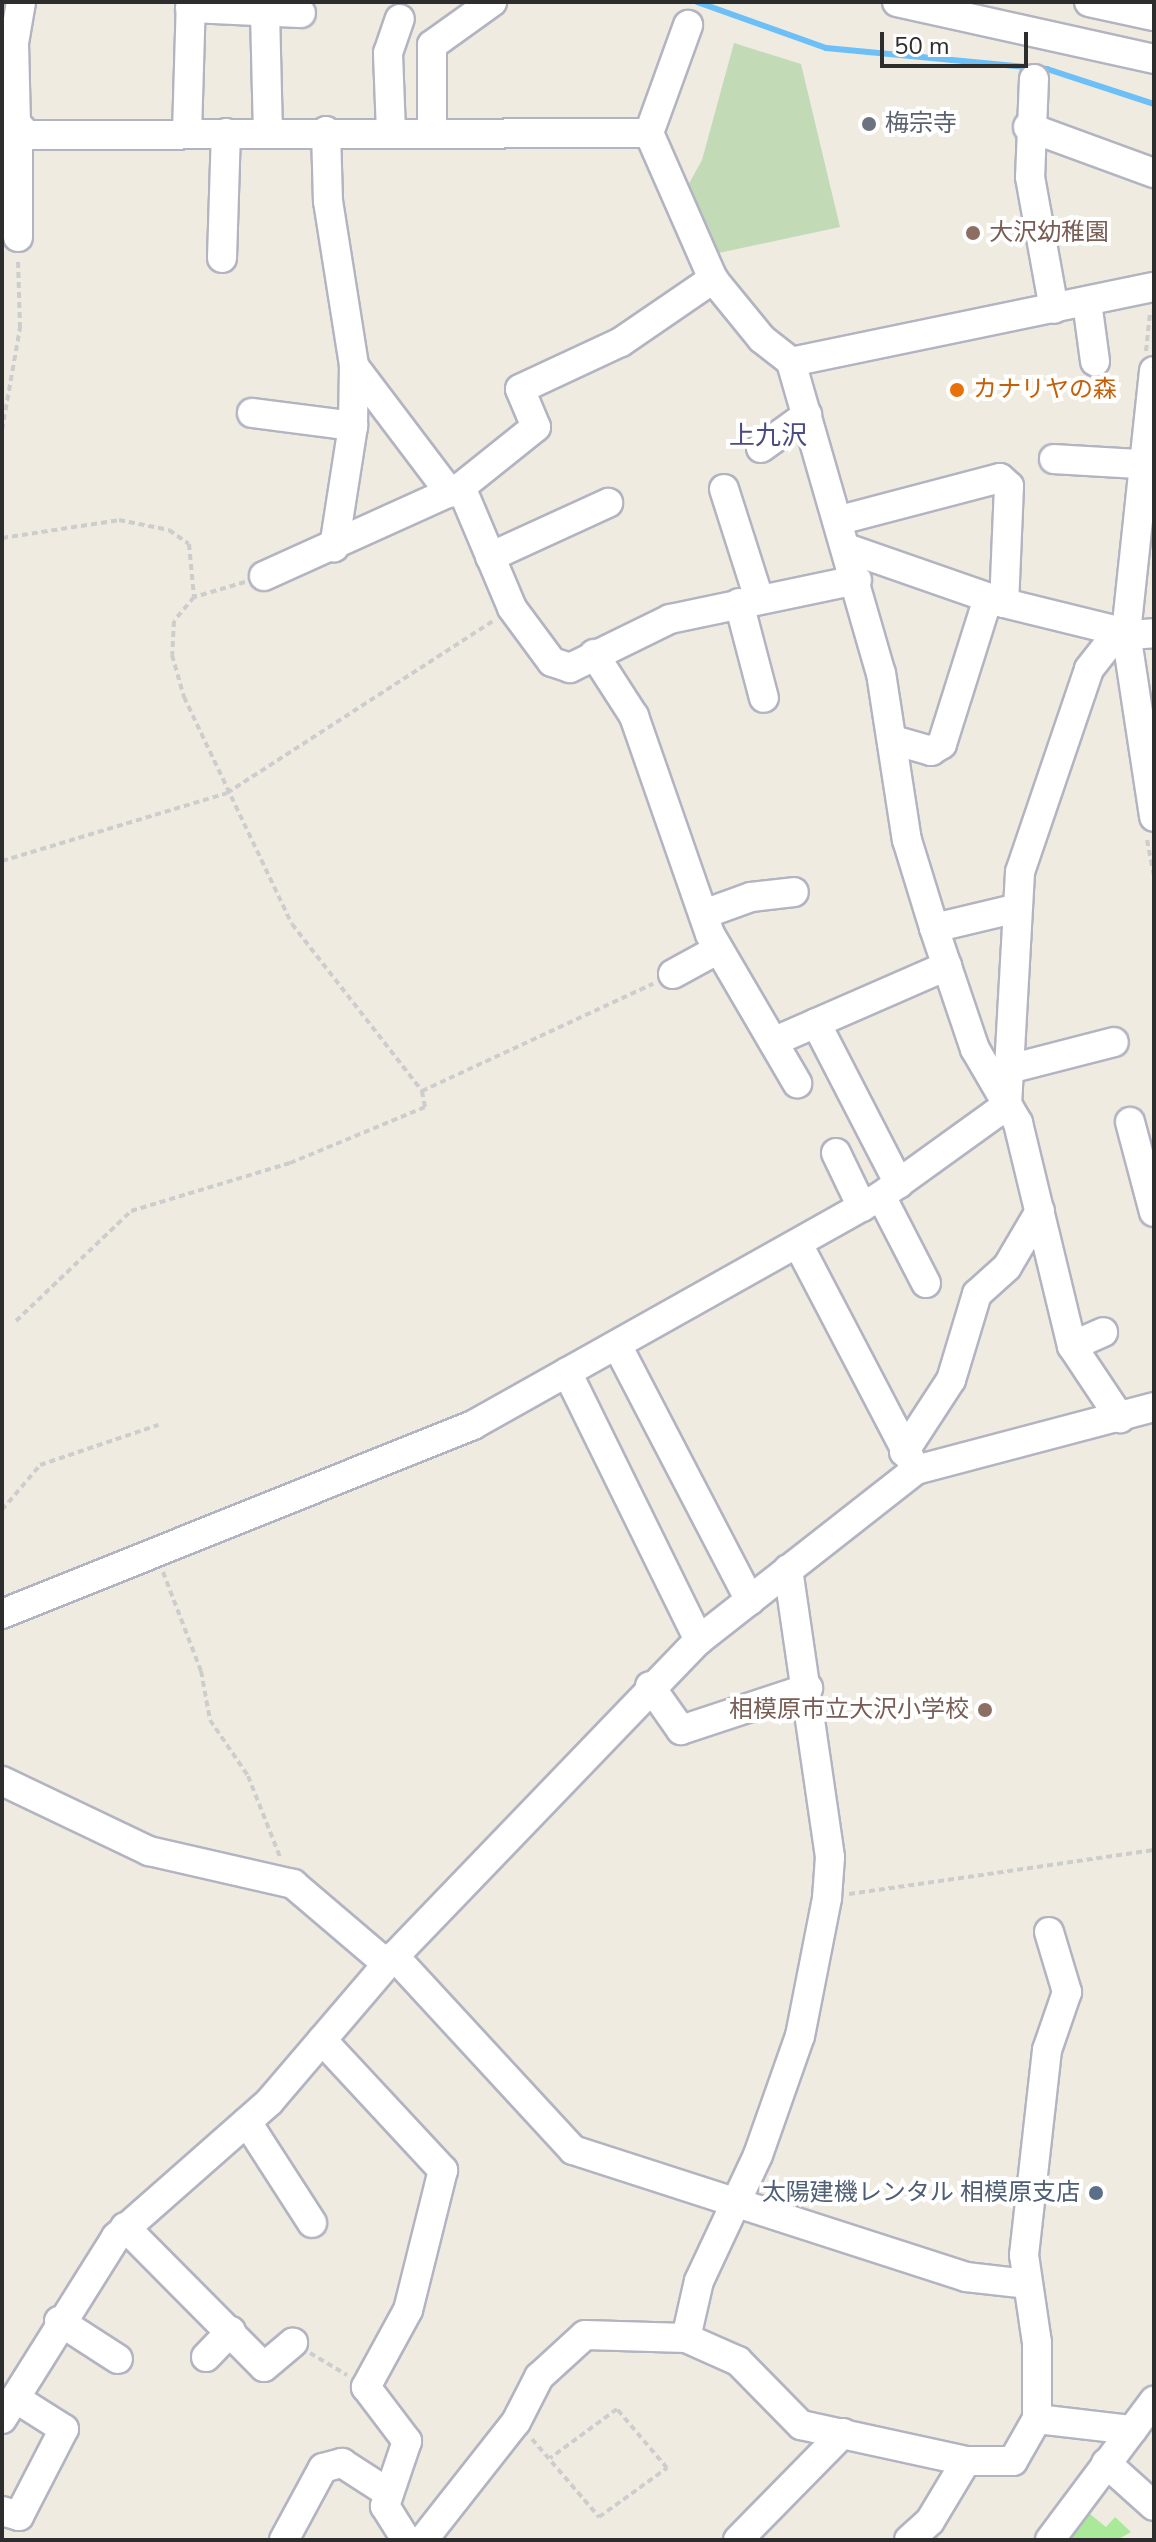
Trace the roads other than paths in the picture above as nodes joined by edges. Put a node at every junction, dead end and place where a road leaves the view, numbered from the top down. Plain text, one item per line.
1 (21, 2) edge
2 (492, 2) edge
3 (897, 2) edge
4 (1089, 2) edge
5 (190, 5) edge
6 (236, 6) edge
7 (283, 10) edge
8 (1141, 11) edge
9 (937, 18) edge
10 (400, 19) dead end
11 (688, 25) dead end
12 (8, 43) edge
13 (1154, 59) edge
14 (1034, 79) dead end
15 (1028, 127) junction
16 (326, 131) junction
17 (18, 132) junction
18 (268, 132) junction
19 (391, 132) junction
20 (432, 132) junction
21 (187, 133) junction
22 (226, 133) junction
23 (649, 133) junction
24 (1154, 173) edge
25 (18, 237) road end
26 (222, 258) dead end
27 (713, 279) junction
28 (1154, 287) edge
29 (1087, 302) junction
30 (1054, 309) junction
31 (1095, 361) dead end
32 (791, 362) junction
33 (354, 366) junction
34 (1153, 386) edge
35 (252, 413) dead end
36 (807, 415) junction
37 (353, 426) junction
38 (761, 448) dead end
39 (1054, 459) dead end
40 (1149, 464) edge
41 (724, 489) dead end
42 (455, 490) junction
43 (608, 503) dead end
44 (840, 520) junction
45 (334, 548) junction
46 (849, 549) junction
47 (490, 557) junction
48 (264, 576) road end
49 (857, 580) junction
50 (749, 601) junction
51 (996, 601) junction
52 (1140, 633) edge
53 (594, 654) junction
54 (764, 698) dead end
55 (893, 740) junction
56 (1154, 817) edge
57 (794, 892) dead end
58 (1014, 909) junction
59 (704, 914) junction
60 (934, 928) junction
61 (717, 950) junction
62 (947, 966) junction
63 (673, 974) road end
64 (816, 1023) junction
65 (775, 1041) junction
66 (1114, 1042) dead end
67 (1013, 1068) junction
68 (797, 1083) dead end
69 (1007, 1105) junction
70 (1130, 1122) dead end
71 (836, 1153) dead end
72 (881, 1196) junction
73 (1040, 1211) junction
74 (1154, 1212) edge
75 (798, 1244) junction
76 (926, 1283) dead end
77 (1103, 1332) dead end
78 (617, 1345) junction
79 (1072, 1346) junction
80 (567, 1372) junction
81 (1154, 1407) edge
82 (1120, 1418) junction
83 (910, 1461) junction
84 (788, 1569) junction
85 (750, 1600) junction
86 (2, 1614) edge
87 (699, 1640) junction
88 (650, 1686) junction
89 (808, 1688) junction
90 (2, 1781) edge
91 (1049, 1932) dead end
92 (391, 1960) junction
93 (322, 2040) junction
94 (247, 2122) junction
95 (737, 2202) junction
96 (312, 2223) dead end
97 (125, 2227) junction
98 (1027, 2284) junction
99 (59, 2321) junction
100 (231, 2331) junction
101 (686, 2338) junction
102 (293, 2343) road end
103 (206, 2357) dead end
104 (118, 2359) dead end
105 (1154, 2401) edge
106 (9, 2408) edge
107 (1037, 2419) junction
108 (1132, 2430) junction
109 (843, 2433) junction
110 (966, 2461) junction
111 (1106, 2463) junction
112 (387, 2492) junction
113 (2, 2511) edge
114 (1152, 2517) edge
115 (284, 2540) edge
116 (406, 2540) edge
117 (423, 2540) edge
118 (738, 2540) edge
119 (909, 2540) edge
120 (1050, 2540) edge

1 - 12 street
2 - 20 street
3 - 9 street
4 - 8 street
5 - 6 street
5 - 21 street
6 - 7 street
7 - 18 street
9 - 13 street
10 - 19 street
11 - 23 street
12 - 17 street
14 - 15 street
15 - 24 street
15 - 30 street
16 - 18 street
16 - 19 street
16 - 33 street
17 - 21 street
17 - 25 street
18 - 22 street
19 - 20 street
20 - 23 street
21 - 22 street
22 - 26 street
23 - 27 street
27 - 32 street
27 - 42 street
28 - 29 street
29 - 30 street
29 - 31 street
30 - 32 street
32 - 36 street
33 - 37 street
33 - 42 street
34 - 40 street
35 - 37 street
36 - 38 street
36 - 44 street
37 - 45 street
39 - 40 street
40 - 52 street
41 - 50 street
42 - 45 street
42 - 47 street
43 - 47 street
44 - 46 street
44 - 51 street
45 - 48 street
46 - 49 street
46 - 51 street
47 - 53 street
49 - 50 street
49 - 55 street
50 - 53 street
50 - 54 street
51 - 52 street
51 - 55 street
52 - 56 street
52 - 58 street
53 - 59 street
55 - 60 street
57 - 59 street
58 - 60 street
58 - 67 street
59 - 61 street
60 - 62 street
61 - 63 street
61 - 65 street
62 - 64 street
62 - 69 street
64 - 65 street
64 - 72 street
65 - 68 street
66 - 67 street
67 - 69 street
69 - 72 street
69 - 73 street
70 - 74 street
71 - 72 street
72 - 75 street
72 - 76 street
73 - 79 street
73 - 83 street
75 - 78 street
75 - 83 street
77 - 79 street
78 - 80 street
78 - 85 street
79 - 82 street
80 - 86 street
80 - 87 street
81 - 82 street
82 - 83 street
83 - 84 street
84 - 85 street
84 - 89 street
85 - 87 street
87 - 88 street
88 - 89 street
88 - 92 street
89 - 95 street
90 - 92 street
91 - 98 street
92 - 93 street
92 - 95 street
93 - 94 street
93 - 112 street
94 - 96 street
94 - 97 street
95 - 98 street
95 - 101 street
97 - 99 street
97 - 100 street
98 - 107 street
99 - 104 street
99 - 106 street
100 - 102 street
100 - 103 street
101 - 109 street
101 - 117 street
105 - 108 street
106 - 113 street
107 - 108 street
107 - 110 street
108 - 111 street
109 - 110 street
109 - 118 street
110 - 119 street
111 - 114 street
111 - 120 street
112 - 115 street
112 - 116 street

